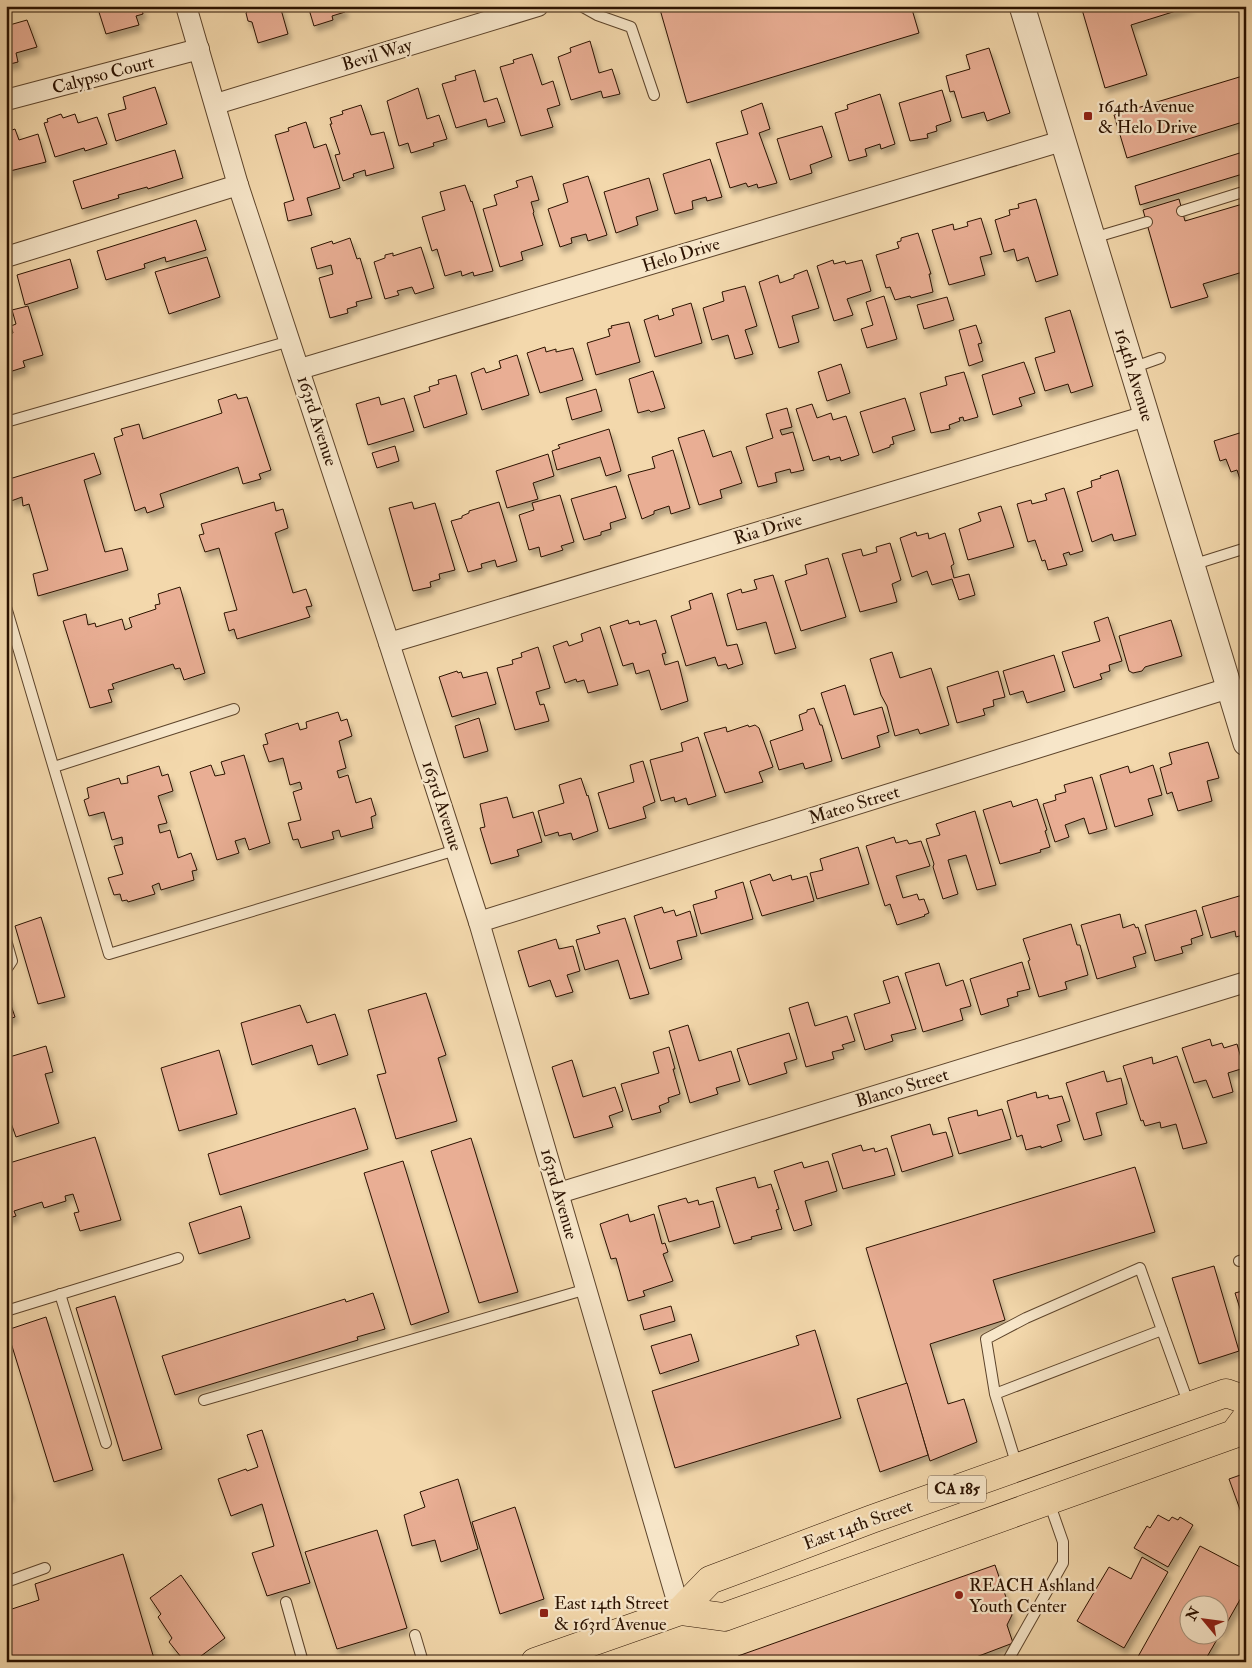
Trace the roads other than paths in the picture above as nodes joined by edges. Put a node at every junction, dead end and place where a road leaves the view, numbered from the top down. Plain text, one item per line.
1 (186, 6) edge
2 (538, 6) edge
3 (581, 6) edge
4 (1022, 6) edge
5 (199, 49) junction
6 (654, 95) dead end
7 (6, 100) edge
8 (216, 104) junction
9 (1062, 141) junction
10 (238, 185) junction
11 (1246, 191) edge
12 (1182, 211) dead end
13 (1147, 222) dead end
14 (1092, 239) junction
15 (6, 258) edge
16 (290, 341) junction
17 (1160, 358) dead end
18 (1132, 368) junction
19 (300, 369) junction
20 (1146, 416) junction
21 (6, 422) edge
22 (1246, 548) edge
23 (1191, 565) junction
24 (6, 607) edge
25 (389, 642) junction
26 (1229, 688) junction
27 (234, 709) dead end
28 (1246, 743) edge
29 (54, 767) junction
30 (456, 850) junction
31 (479, 922) junction
32 (6, 940) edge
33 (6, 970) edge
34 (1246, 982) edge
35 (559, 1193) junction
36 (178, 1258) dead end
37 (586, 1289) junction
38 (60, 1294) junction
39 (6, 1311) edge
40 (1162, 1330) junction
41 (995, 1394) junction
42 (204, 1400) dead end
43 (1246, 1400) edge
44 (1189, 1406) junction
45 (1246, 1418) edge
46 (106, 1443) dead end
47 (1017, 1467) junction
48 (1048, 1500) junction
49 (45, 1568) dead end
50 (6, 1582) edge
51 (286, 1602) dead end
52 (680, 1611) junction
53 (416, 1635) dead end
54 (304, 1662) edge
55 (423, 1662) edge
56 (536, 1662) edge
57 (1007, 1662) edge

1 - 5 street, 163rd Avenue
2 - 8 street, Bevil Way
3 - 6 lane
4 - 9 street, 164th Avenue
5 - 7 street, Calypso Court
5 - 8 street, 163rd Avenue
8 - 10 street, 163rd Avenue
9 - 14 street, 164th Avenue
9 - 19 street, Helo Drive
10 - 15 street
10 - 16 street, 163rd Avenue
11 - 12 lane
13 - 14 lane
14 - 18 street, 164th Avenue
16 - 19 street, 163rd Avenue
16 - 21 lane
17 - 18 lane
18 - 20 street, 164th Avenue
19 - 25 street, 163rd Avenue
20 - 23 street, 164th Avenue
20 - 25 street, Ria Drive
22 - 23 lane
23 - 26 street, 164th Avenue
24 - 29 lane
25 - 30 street, 163rd Avenue
26 - 28 street, 164th Avenue
26 - 31 street, Mateo Street
27 - 29 lane
29 - 30 lane
30 - 31 street, 163rd Avenue
31 - 35 street, 163rd Avenue
32 - 33 lane
34 - 35 street, Blanco Street
35 - 37 street, 163rd Avenue
36 - 38 lane
37 - 42 lane
37 - 52 street, 163rd Avenue
38 - 39 lane
38 - 46 lane
40 - 41 lane
40 - 41 lane
40 - 44 lane
41 - 47 lane
43 - 44 main road, East 14th Street / CA 185
44 - 47 main road, East 14th Street / CA 185
45 - 48 main road, East 14th Street / CA 185
47 - 52 main road, East 14th Street / CA 185
48 - 52 main road, East 14th Street / CA 185
48 - 57 lane
49 - 50 lane
51 - 54 lane
52 - 56 main road, East 14th Street / CA 185
53 - 55 lane

